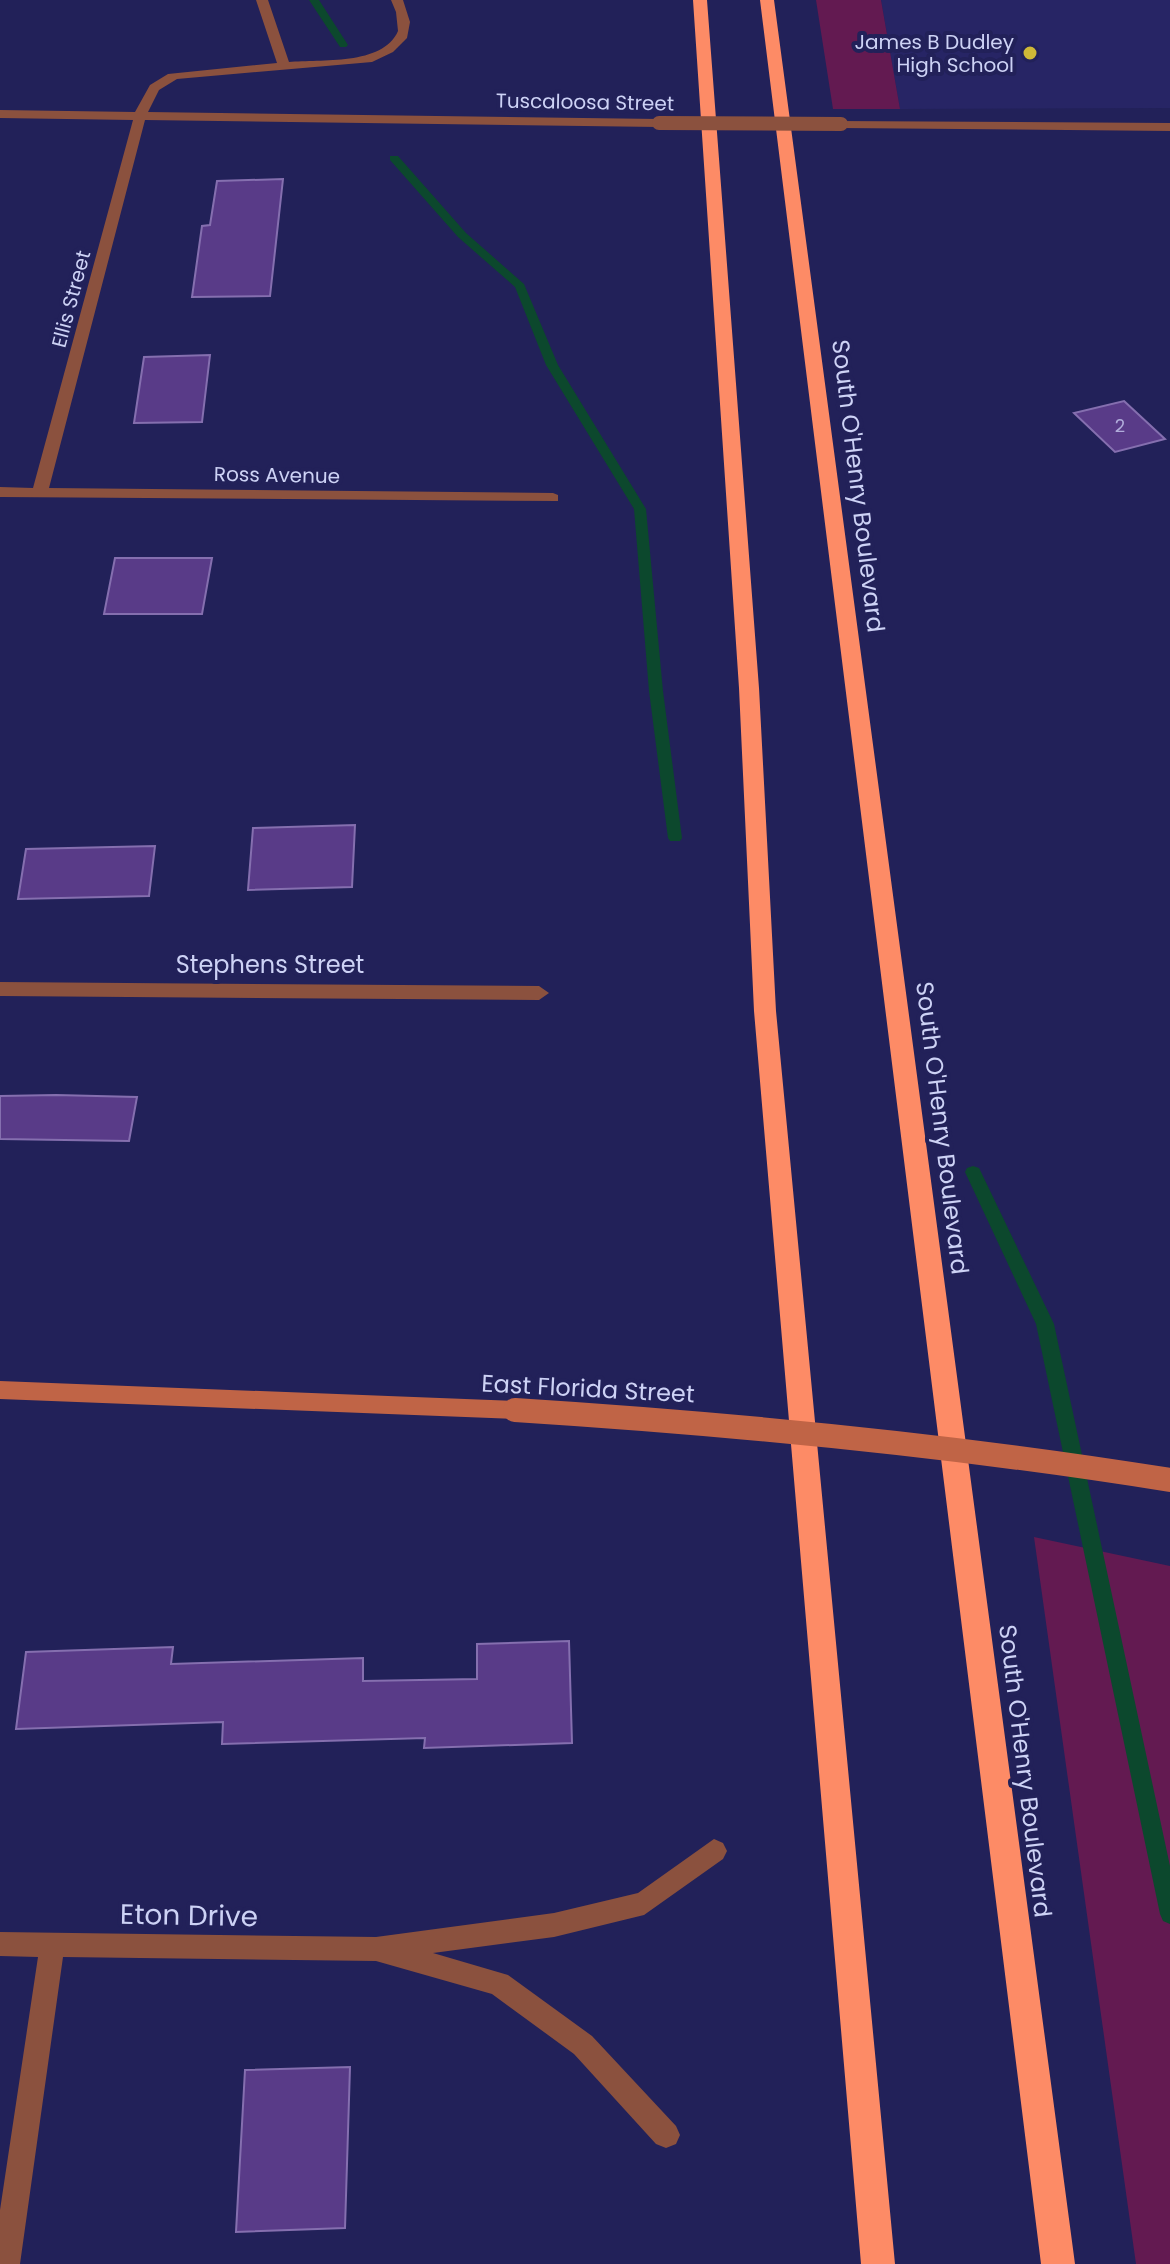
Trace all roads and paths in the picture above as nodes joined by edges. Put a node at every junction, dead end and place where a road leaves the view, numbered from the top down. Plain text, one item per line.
1 (262, 0) edge
2 (397, 0) edge
3 (700, 0) edge
4 (767, 0) edge
5 (284, 66) junction
6 (0, 114) edge
7 (140, 116) junction
8 (1170, 127) edge
9 (0, 492) edge
10 (40, 492) junction
11 (553, 498) dead end
12 (0, 989) edge
13 (539, 993) dead end
14 (0, 1390) edge
15 (1170, 1480) edge
16 (714, 1851) dead end
17 (0, 1944) edge
18 (52, 1946) junction
19 (376, 1949) junction
20 (666, 2135) dead end
21 (6, 2264) edge
22 (878, 2264) edge
23 (1058, 2264) edge

1 - 5 street
2 - 5 street
3 - 22 highway
4 - 23 highway, South O'Henry Boulevard
5 - 7 street, Ellis Street
6 - 7 street, Tuscaloosa Street
7 - 8 street, Tuscaloosa Street, bridge
7 - 10 street, Ellis Street
9 - 10 street, Ross Avenue
10 - 11 street, Ross Avenue
12 - 13 street, Stephens Street
14 - 15 main road, East Florida Street, bridge
16 - 19 street, Eton Drive
17 - 18 street, Eton Drive
18 - 19 street, Eton Drive
18 - 21 street
19 - 20 street, Eton Drive

